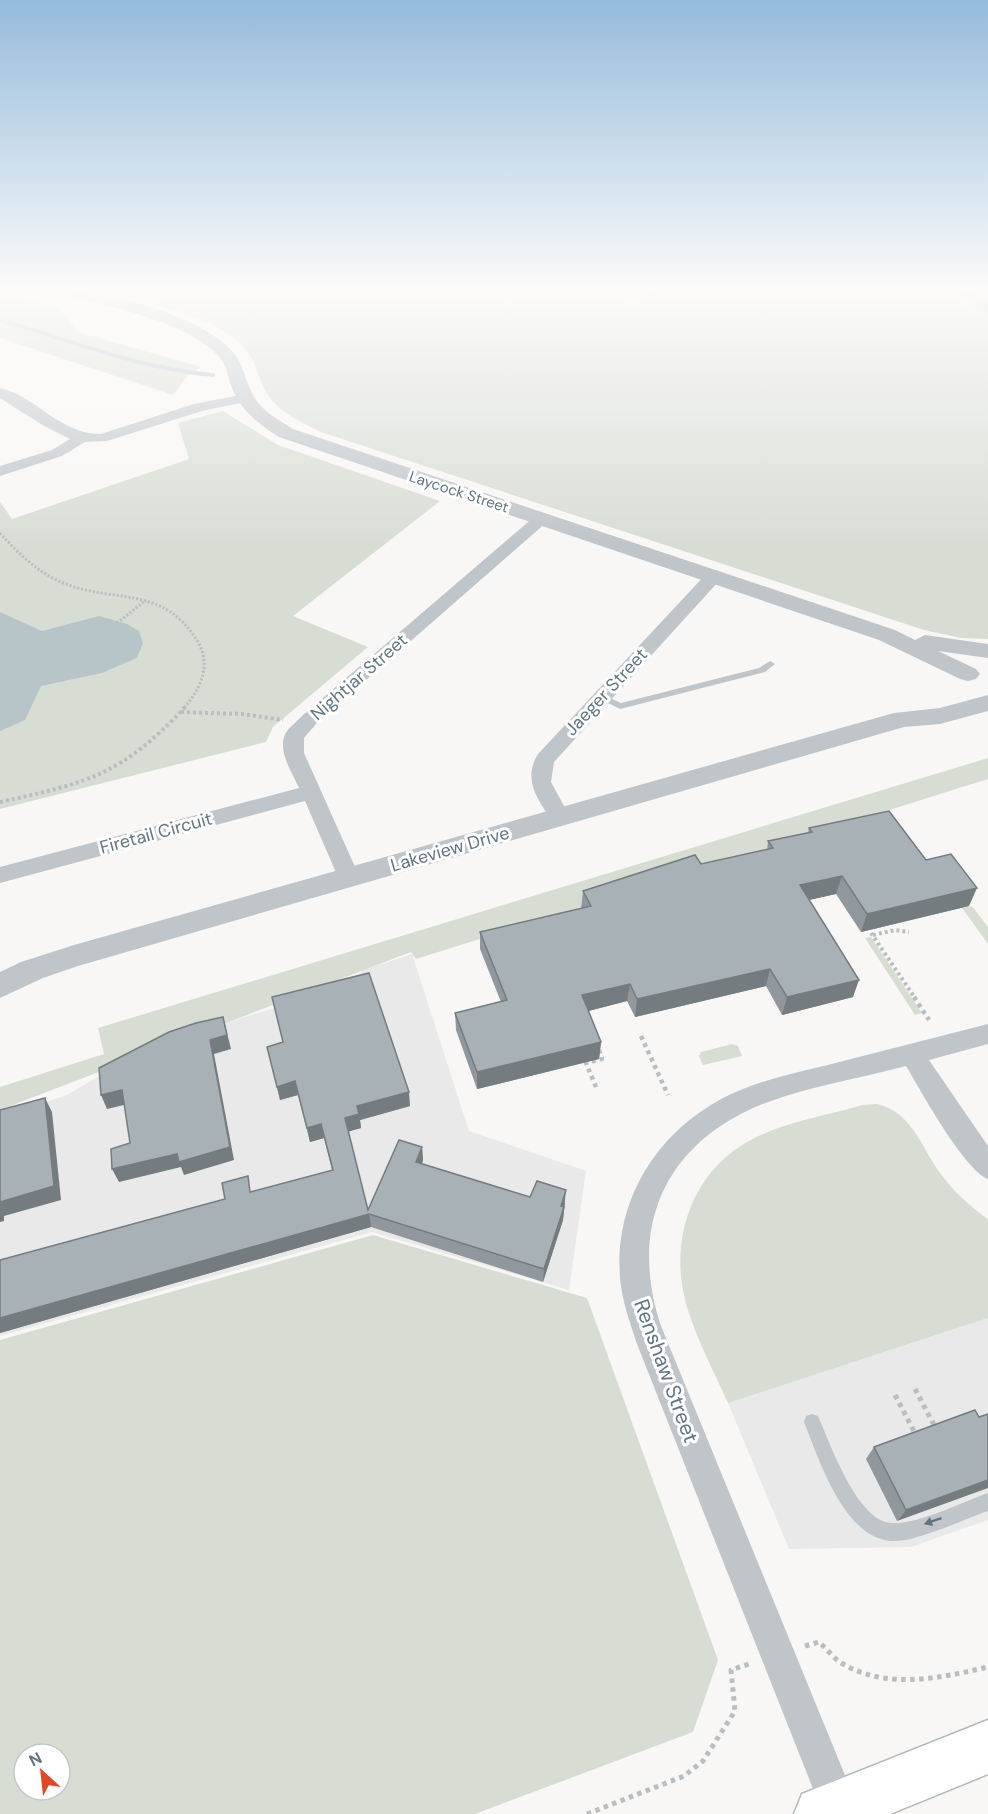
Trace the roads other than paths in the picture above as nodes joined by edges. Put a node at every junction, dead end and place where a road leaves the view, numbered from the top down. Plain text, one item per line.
1 (238, 377) edge
2 (0, 392) edge
3 (245, 398) junction
4 (80, 439) junction
5 (0, 471) edge
6 (541, 519) junction
7 (713, 577) junction
8 (887, 635) junction
9 (988, 651) edge
10 (770, 664) dead end
11 (976, 680) edge
12 (601, 696) junction
13 (988, 703) edge
14 (903, 719) junction
15 (311, 792) junction
16 (560, 818) junction
17 (0, 875) edge
18 (349, 878) junction
19 (0, 986) edge
20 (988, 1034) edge
21 (912, 1054) junction
22 (988, 1167) edge
23 (812, 1422) dead end
24 (988, 1502) edge
25 (988, 1747) edge
26 (830, 1811) edge

1 - 3 street, Laycock Street
2 - 4 street
3 - 4 street
3 - 6 street, Laycock Street
4 - 5 street
6 - 7 street, Laycock Street
6 - 15 street, Nightjar Street
7 - 8 street, Laycock Street
7 - 12 street, Jaeger Street
8 - 9 street, Laycock Street
8 - 11 street, Laycock Street
9 - 11 street
10 - 12 lane
11 - 14 street, Lakeview Drive
12 - 16 street, Jaeger Street
13 - 14 street, Lakeview Drive
14 - 16 street, Lakeview Drive
15 - 17 street, Firetail Circuit
15 - 18 street, Nightjar Street
16 - 18 street, Lakeview Drive
18 - 19 street, Lakeview Drive
20 - 21 street, Renshaw Street
21 - 22 street
21 - 26 street, Renshaw Street
24 -> 23 lane
25 - 26 main road

